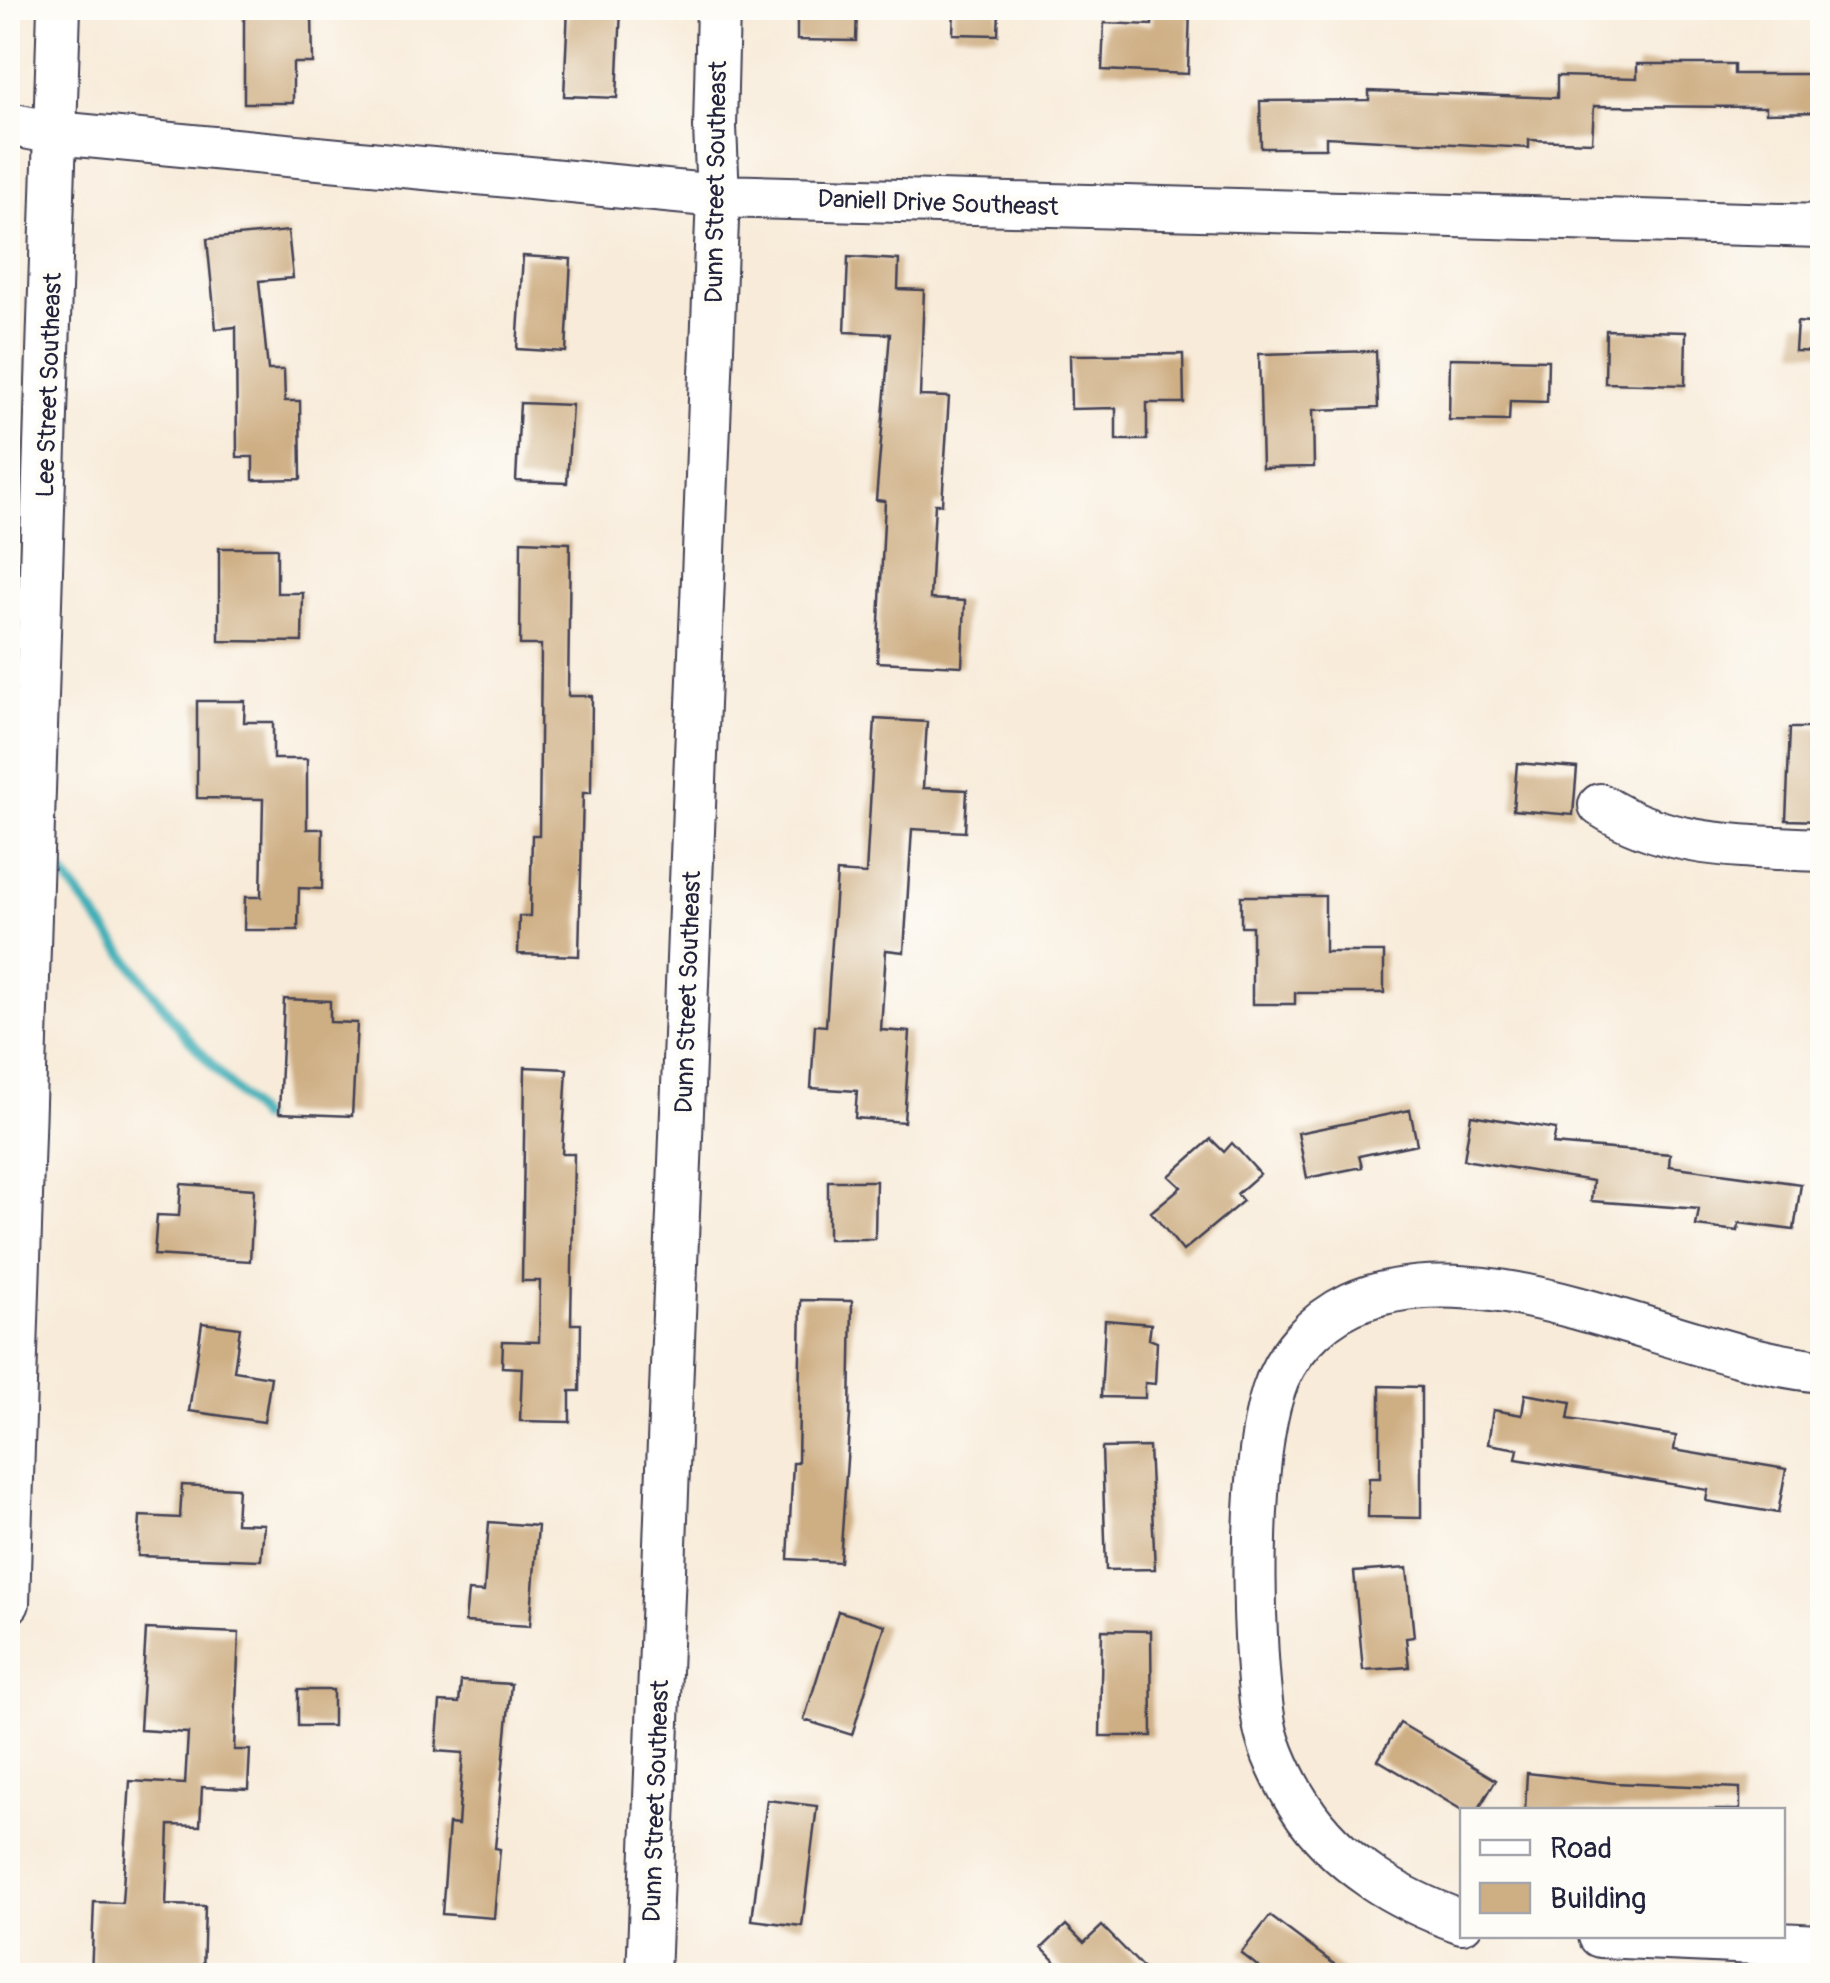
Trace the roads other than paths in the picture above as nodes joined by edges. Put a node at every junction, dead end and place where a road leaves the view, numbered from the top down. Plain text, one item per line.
1 (59, 8) edge
2 (718, 8) edge
3 (8, 124) edge
4 (56, 133) junction
5 (718, 196) junction
6 (1822, 226) edge
7 (1600, 805) dead end
8 (1822, 850) edge
9 (1822, 1372) edge
10 (8, 1603) edge
11 (1460, 1921) edge
12 (1644, 1938) edge
13 (1822, 1946) edge
14 (648, 1976) edge

1 - 4 street, Lee Street Southeast
2 - 5 street, Dunn Street Southeast
3 - 4 street, Daniell Drive Southeast
4 - 5 street, Daniell Drive Southeast
4 - 10 street, Lee Street Southeast
5 - 6 street, Daniell Drive Southeast
5 - 14 street, Dunn Street Southeast
7 - 8 street
9 - 11 street
12 - 13 street

